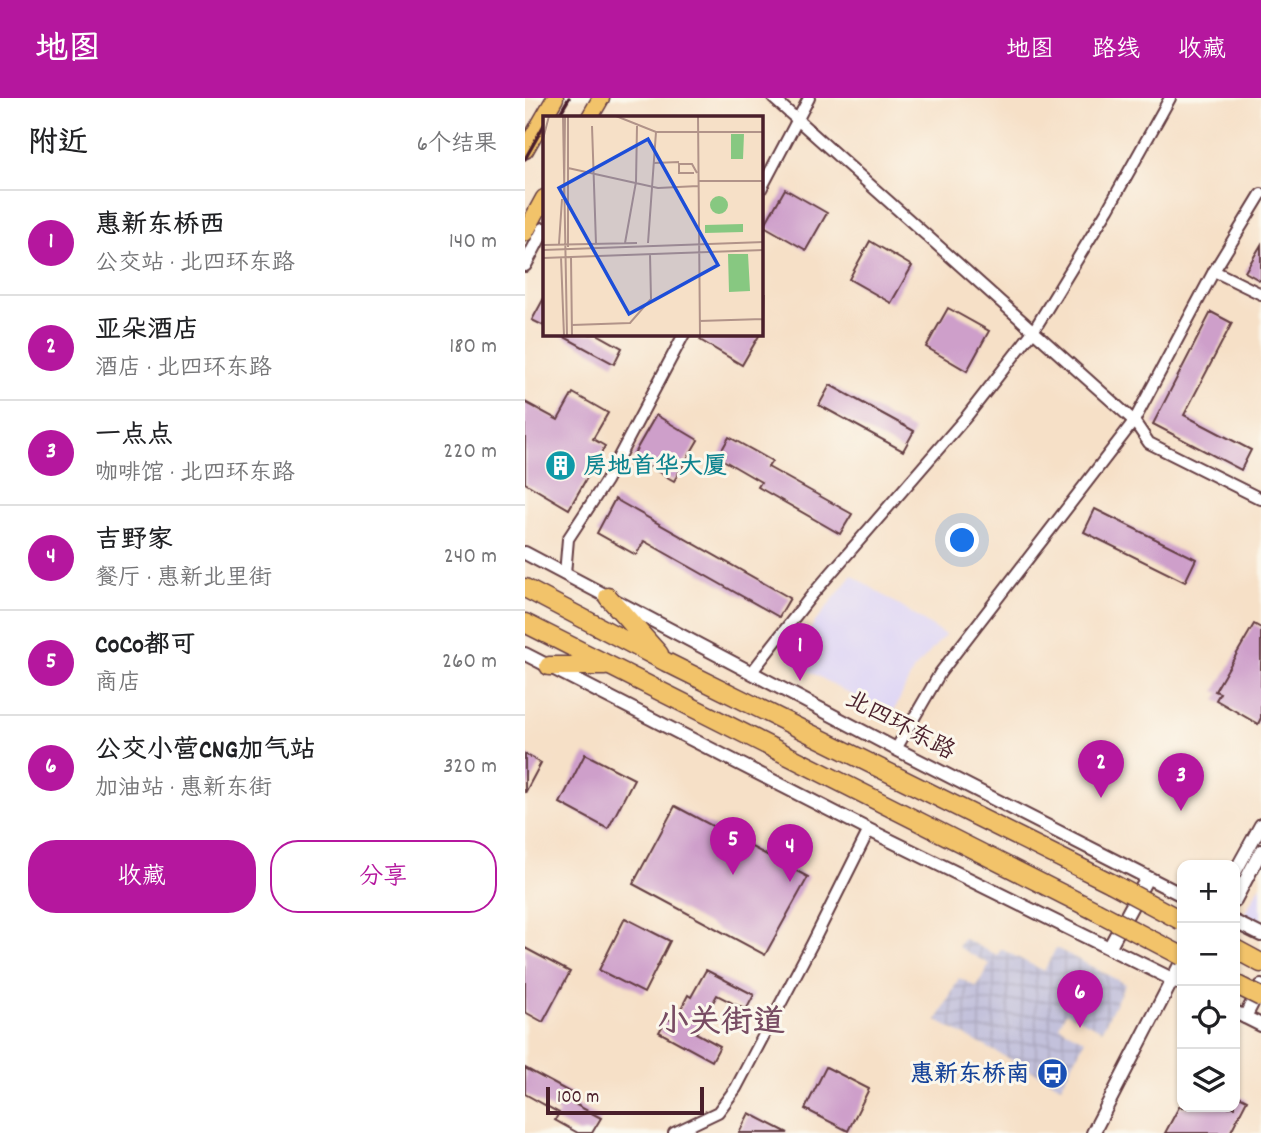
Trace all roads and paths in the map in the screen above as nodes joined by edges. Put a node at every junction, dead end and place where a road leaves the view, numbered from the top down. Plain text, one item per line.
1 (555, 98) edge
2 (601, 98) edge
3 (773, 98) edge
4 (810, 98) edge
5 (1170, 98) edge
6 (545, 116) edge
7 (591, 116) edge
8 (597, 116) edge
9 (543, 119) edge
10 (799, 119) junction
11 (525, 150) edge
12 (763, 185) edge
13 (1261, 194) edge
14 (543, 200) edge
15 (543, 231) edge
16 (525, 233) edge
17 (525, 265) edge
18 (1214, 271) junction
19 (1261, 294) edge
20 (1034, 330) junction
21 (683, 336) edge
22 (1134, 421) junction
23 (1261, 499) edge
24 (525, 553) edge
25 (565, 574) junction
26 (525, 588) edge
27 (608, 597) junction
28 (525, 623) edge
29 (525, 654) edge
30 (666, 662) junction
31 (549, 666) junction
32 (610, 666) junction
33 (751, 673) junction
34 (896, 749) junction
35 (1261, 825) edge
36 (869, 830) junction
37 (1261, 851) edge
38 (1240, 863) edge
39 (1147, 878) junction
40 (1240, 891) edge
41 (1177, 893) edge
42 (1177, 918) edge
43 (1237, 923) edge
44 (1261, 936) edge
45 (1109, 948) junction
46 (1240, 952) edge
47 (1177, 958) edge
48 (1261, 963) edge
49 (1177, 982) edge
50 (1239, 986) edge
51 (1261, 986) edge
52 (1261, 998) edge
53 (1240, 1014) edge
54 (1261, 1025) edge
55 (674, 1133) edge
56 (1093, 1133) edge

1 - 6 main road
2 - 7 main road
2 - 8 street
3 - 10 street
4 - 10 street
5 - 20 street
9 - 11 main road
10 - 12 street
10 - 20 street
13 - 18 street
14 - 16 main road
15 - 17 street
18 - 19 street
18 - 22 street
20 - 22 street
20 - 33 street
21 - 25 street
22 - 23 street
22 - 34 street
24 - 25 street, 北四环东路
25 - 27 street, 北四环东路
26 - 30 highway, 北四环东路
27 - 30 highway
27 - 33 street, 北四环东路
28 - 32 highway
29 - 31 street
30 - 42 highway, 北四环东路, bridge
31 - 32 highway
31 - 36 street
32 - 47 highway, bridge
33 - 34 street, 北四环东路
34 - 39 street, 北四环东路
35 - 38 street
36 - 45 street
36 - 55 street
37 - 40 street
39 - 41 street, 北四环东路
39 - 45 street
43 - 44 street
45 - 49 street
46 - 48 highway
49 - 56 street
50 - 52 highway, bridge
51 - 53 street
53 - 54 street

